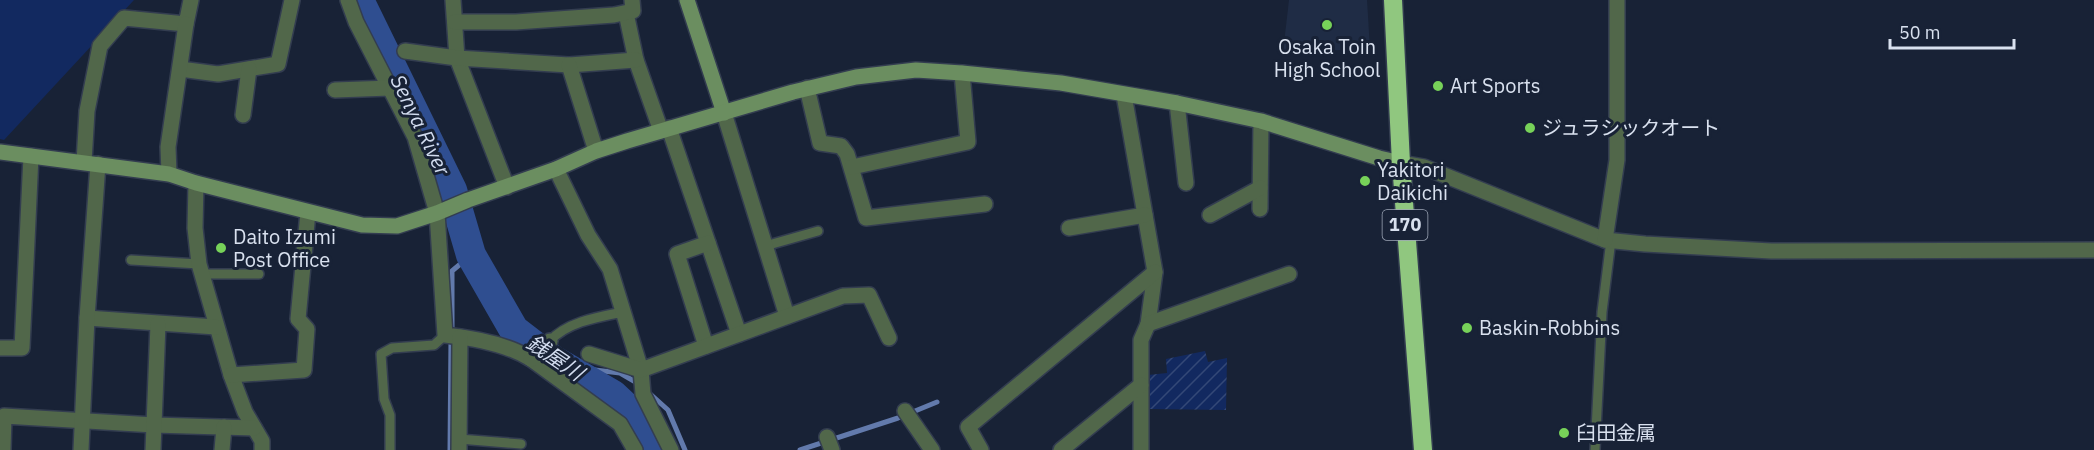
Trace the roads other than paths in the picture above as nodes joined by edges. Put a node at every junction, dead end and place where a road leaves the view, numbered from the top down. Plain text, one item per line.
1 (191, 0) edge
2 (292, 0) edge
3 (348, 0) edge
4 (453, 0) edge
5 (687, 0) edge
6 (1393, 0) edge
7 (1617, 0) edge
8 (629, 6) edge
9 (455, 22) junction
10 (186, 24) junction
11 (405, 51) dead end
12 (457, 58) junction
13 (636, 60) junction
14 (569, 65) junction
15 (180, 69) junction
16 (249, 69) junction
17 (962, 73) junction
18 (390, 88) junction
19 (807, 88) junction
20 (335, 90) dead end
21 (1124, 95) junction
22 (1177, 103) junction
23 (724, 113) junction
24 (243, 115) dead end
25 (1261, 122) junction
26 (665, 130) junction
27 (596, 151) junction
28 (0, 152) edge
29 (31, 156) junction
30 (91, 163) junction
31 (1401, 163) junction
32 (852, 167) junction
33 (556, 169) junction
34 (169, 174) junction
35 (196, 183) junction
36 (1186, 183) dead end
37 (507, 187) junction
38 (1260, 188) junction
39 (985, 204) dead end
40 (1260, 209) dead end
41 (308, 212) junction
42 (437, 213) junction
43 (1145, 215) junction
44 (1210, 215) dead end
45 (1068, 228) dead end
46 (818, 231) dead end
47 (1608, 240) junction
48 (708, 243) junction
49 (765, 246) junction
50 (2094, 250) edge
51 (131, 260) dead end
52 (200, 268) junction
53 (1155, 272) junction
54 (259, 274) dead end
55 (1289, 274) dead end
56 (623, 312) junction
57 (787, 316) junction
58 (87, 318) junction
59 (158, 324) junction
60 (1148, 324) junction
61 (216, 327) junction
62 (739, 334) junction
63 (454, 336) junction
64 (889, 338) dead end
65 (550, 341) joint
66 (706, 346) junction
67 (0, 348) edge
68 (589, 354) dead end
69 (531, 359) junction
70 (231, 375) junction
71 (642, 382) junction
72 (1141, 385) junction
73 (909, 414) dead end
74 (82, 421) junction
75 (154, 425) junction
76 (224, 427) junction
77 (254, 428) junction
78 (459, 444) edge
79 (521, 444) dead end
80 (3, 450) edge
81 (81, 450) edge
82 (153, 450) edge
83 (222, 450) edge
84 (262, 450) edge
85 (390, 450) edge
86 (635, 450) edge
87 (670, 450) edge
88 (932, 450) edge
89 (981, 450) edge
90 (1061, 450) edge
91 (1141, 450) edge
92 (1423, 450) edge
93 (1595, 450) edge

1 - 10 street
2 - 16 street
3 - 18 street
4 - 9 street
5 - 23 street
6 - 31 highway, 170
7 - 47 street
8 - 9 street
8 - 13 street
9 - 12 street
10 - 15 street
10 - 30 street
11 - 12 street
12 - 14 street
12 - 37 street
13 - 14 street
13 - 26 street
14 - 27 street
15 - 16 street
15 - 34 street
16 - 24 street
17 - 19 street
17 - 21 street
17 - 32 street
18 - 20 street
18 - 42 street
19 - 23 street
19 - 32 street
21 - 22 street
21 - 43 street
22 - 25 street
22 - 36 street
23 - 26 street
23 - 49 street
25 - 31 street
25 - 38 street
26 - 27 street
26 - 48 street
27 - 33 street
28 - 29 street
29 - 30 street
29 - 67 street
30 - 34 street
30 - 58 street
31 - 47 street
31 - 92 highway, 170
32 - 39 street
33 - 37 street
33 - 56 street
34 - 35 street
35 - 41 street
35 - 52 street
37 - 42 street
38 - 40 street
38 - 44 street
41 - 42 street
41 - 70 street
42 - 63 street
43 - 45 street
43 - 53 street
46 - 49 lane
47 - 50 street
47 - 93 lane
48 - 62 street
48 - 66 street
49 - 57 street
51 - 52 lane
52 - 54 lane
52 - 61 street
53 - 60 street
53 - 89 street
55 - 60 street
56 - 65 lane
56 - 71 street
57 - 62 street
57 - 64 street
58 - 59 street
58 - 74 street
59 - 61 street
59 - 75 street
60 - 72 street
61 - 70 street
62 - 66 street
63 - 69 street
63 - 78 street
63 - 85 lane
65 - 69 street
66 - 71 street
68 - 71 street
69 - 86 street
70 - 77 street
71 - 87 street
72 - 90 street
72 - 91 street
73 - 88 street
74 - 75 street
74 - 80 street
74 - 81 street
75 - 76 street
75 - 82 street
76 - 77 street
76 - 83 street
77 - 84 street
78 - 79 lane

